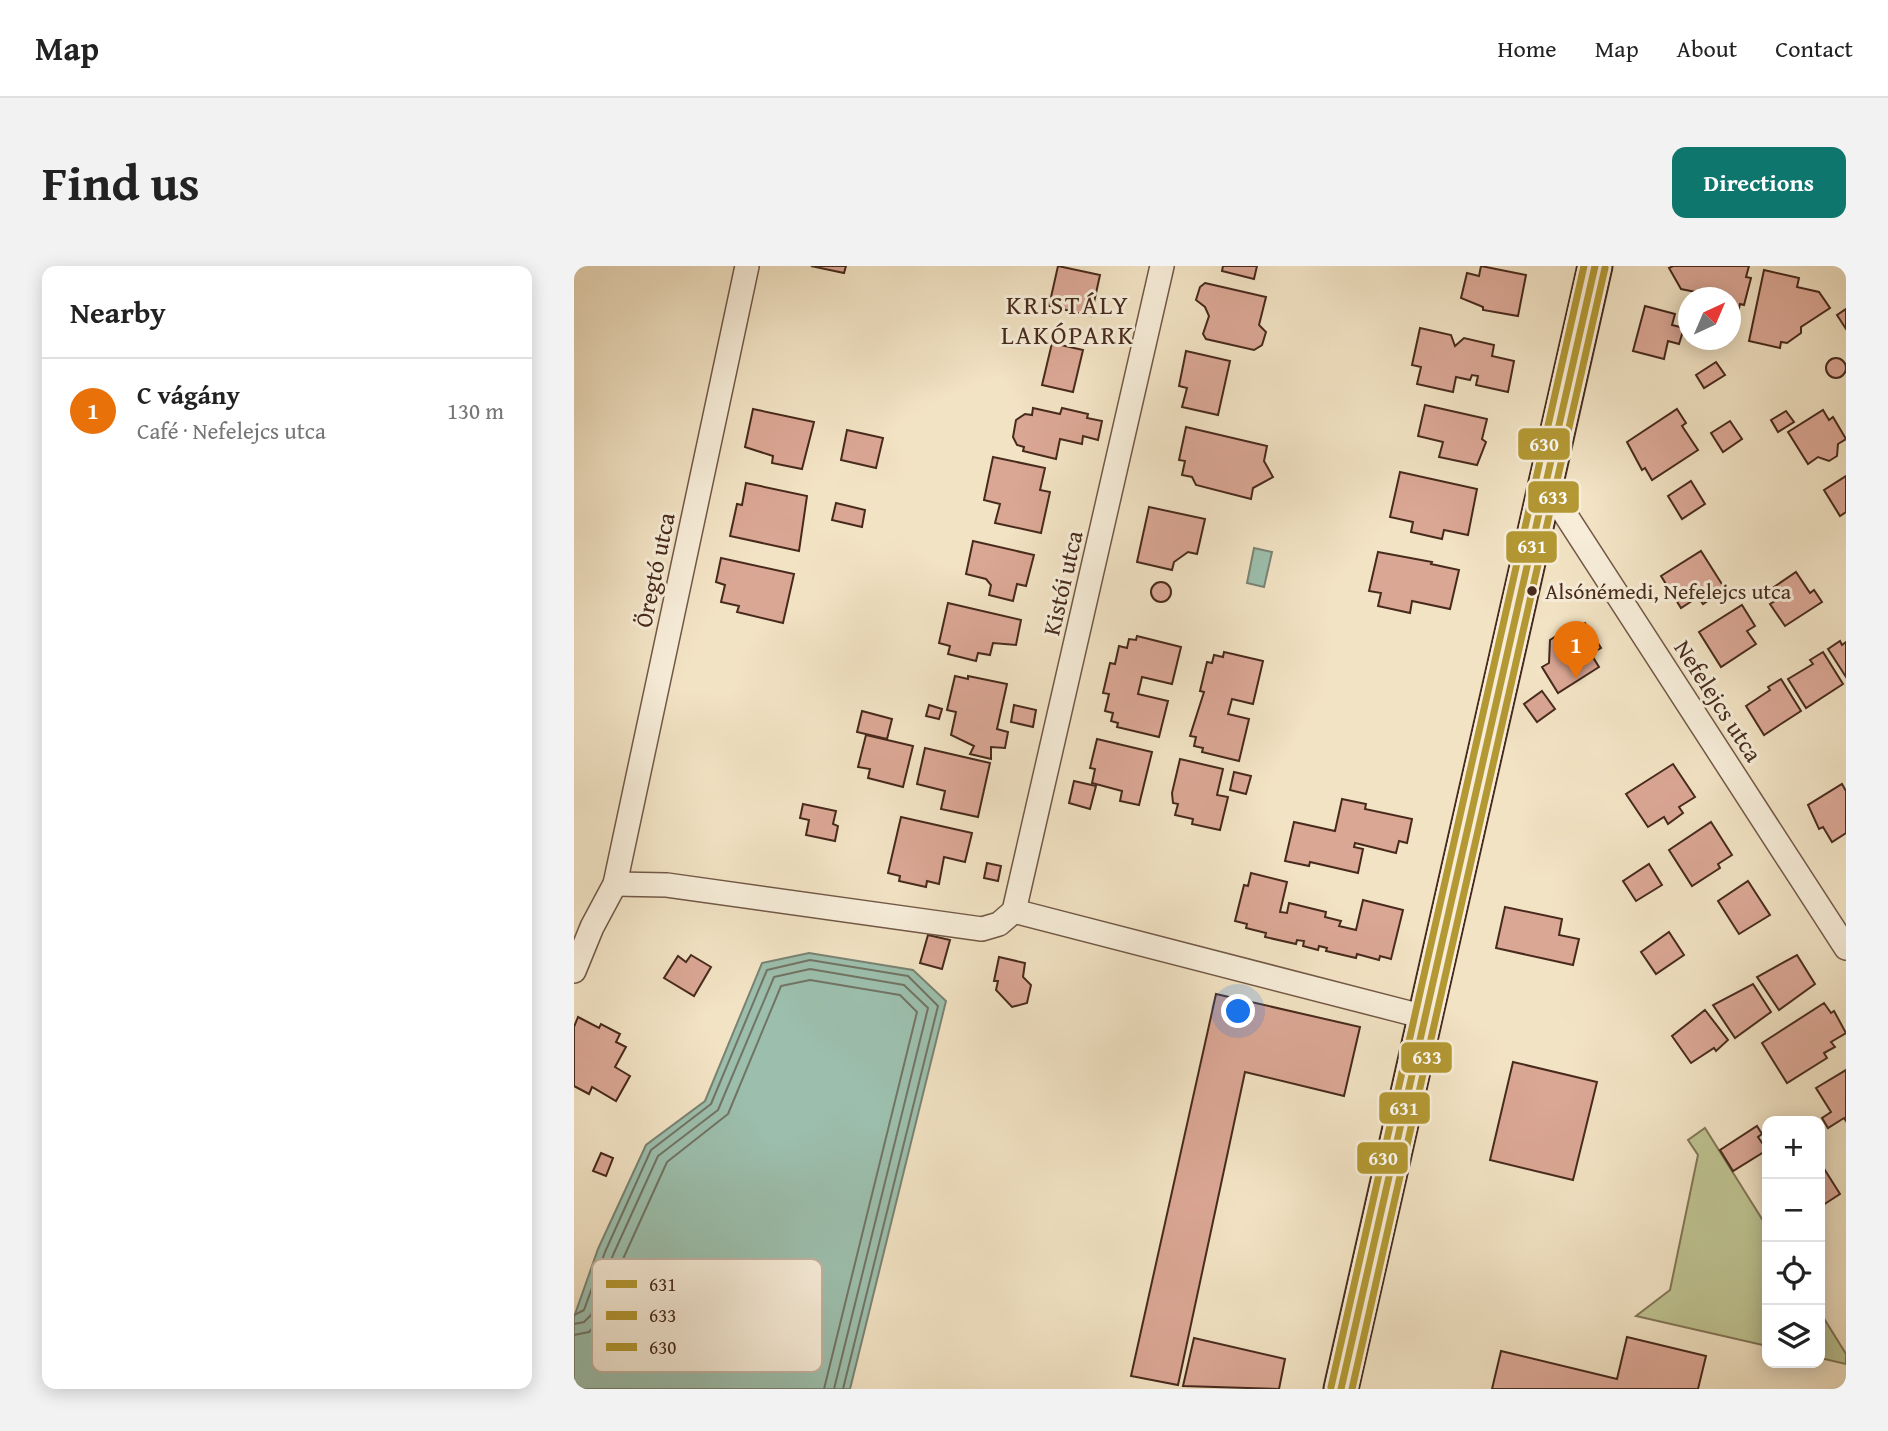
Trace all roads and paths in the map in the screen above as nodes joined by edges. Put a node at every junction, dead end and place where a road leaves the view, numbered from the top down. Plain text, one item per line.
1 (747, 266) edge
2 (1162, 266) edge
3 (1595, 266) edge
4 (1545, 483) junction
5 (615, 884) junction
6 (1014, 911) junction
7 (1846, 948) edge
8 (574, 971) edge
9 (1425, 1017) junction
10 (1341, 1389) edge

1 - 5 street, Öregtó utca
2 - 6 street, Kistói utca
3 - 4 main road
4 - 7 street, Nefelejcs utca
4 - 9 main road
5 - 6 street
5 - 8 street, Öregtó utca
6 - 9 street
9 - 10 main road

